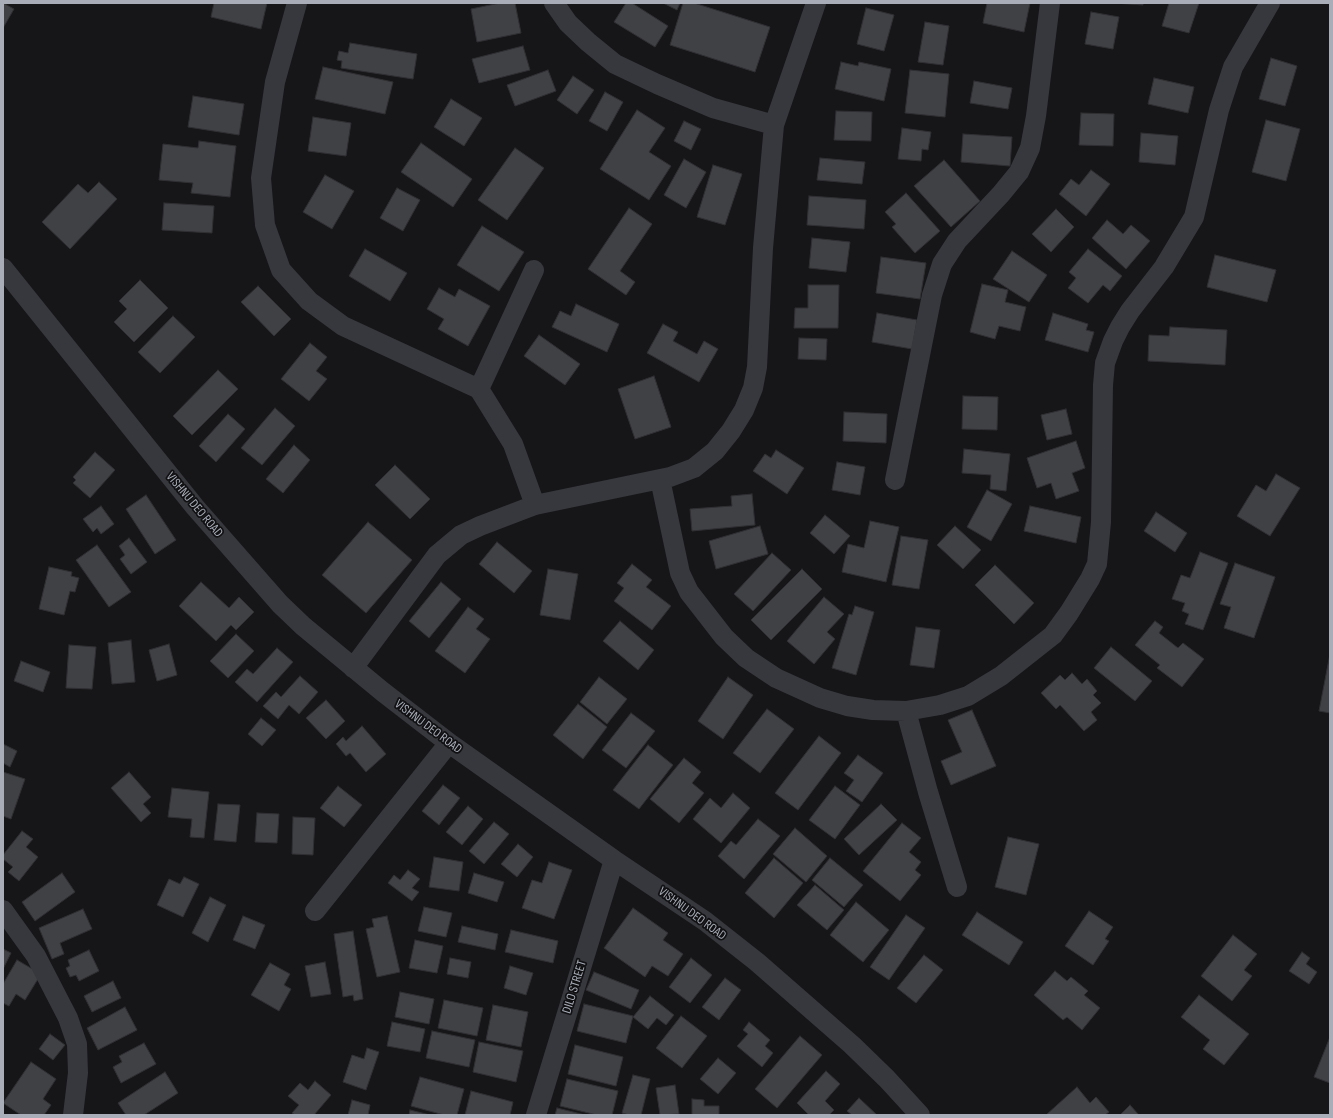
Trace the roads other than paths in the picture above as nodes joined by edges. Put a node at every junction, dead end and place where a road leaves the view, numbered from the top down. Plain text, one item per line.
1 (297, 3) edge
2 (554, 3) edge
3 (816, 3) edge
4 (1050, 3) edge
5 (1270, 3) edge
6 (774, 125) junction
7 (3, 268) edge
8 (534, 270) dead end
9 (479, 389) junction
10 (660, 480) junction
11 (895, 480) dead end
12 (535, 505) junction
13 (352, 668) junction
14 (906, 711) junction
15 (449, 743) junction
16 (614, 860) junction
17 (957, 887) dead end
18 (3, 910) edge
19 (316, 911) dead end
20 (73, 1115) edge
21 (536, 1115) edge
22 (920, 1115) edge

1 - 9 street
2 - 6 street
3 - 6 street
4 - 11 street
5 - 14 street
6 - 10 street
7 - 13 street, VISHNU DEO ROAD
8 - 9 street
9 - 12 street
10 - 12 street
10 - 14 street
12 - 13 street
13 - 15 street, VISHNU DEO ROAD
14 - 17 street
15 - 16 street, VISHNU DEO ROAD
15 - 19 street
16 - 21 street, DILO STREET
16 - 22 street, VISHNU DEO ROAD
18 - 20 street

